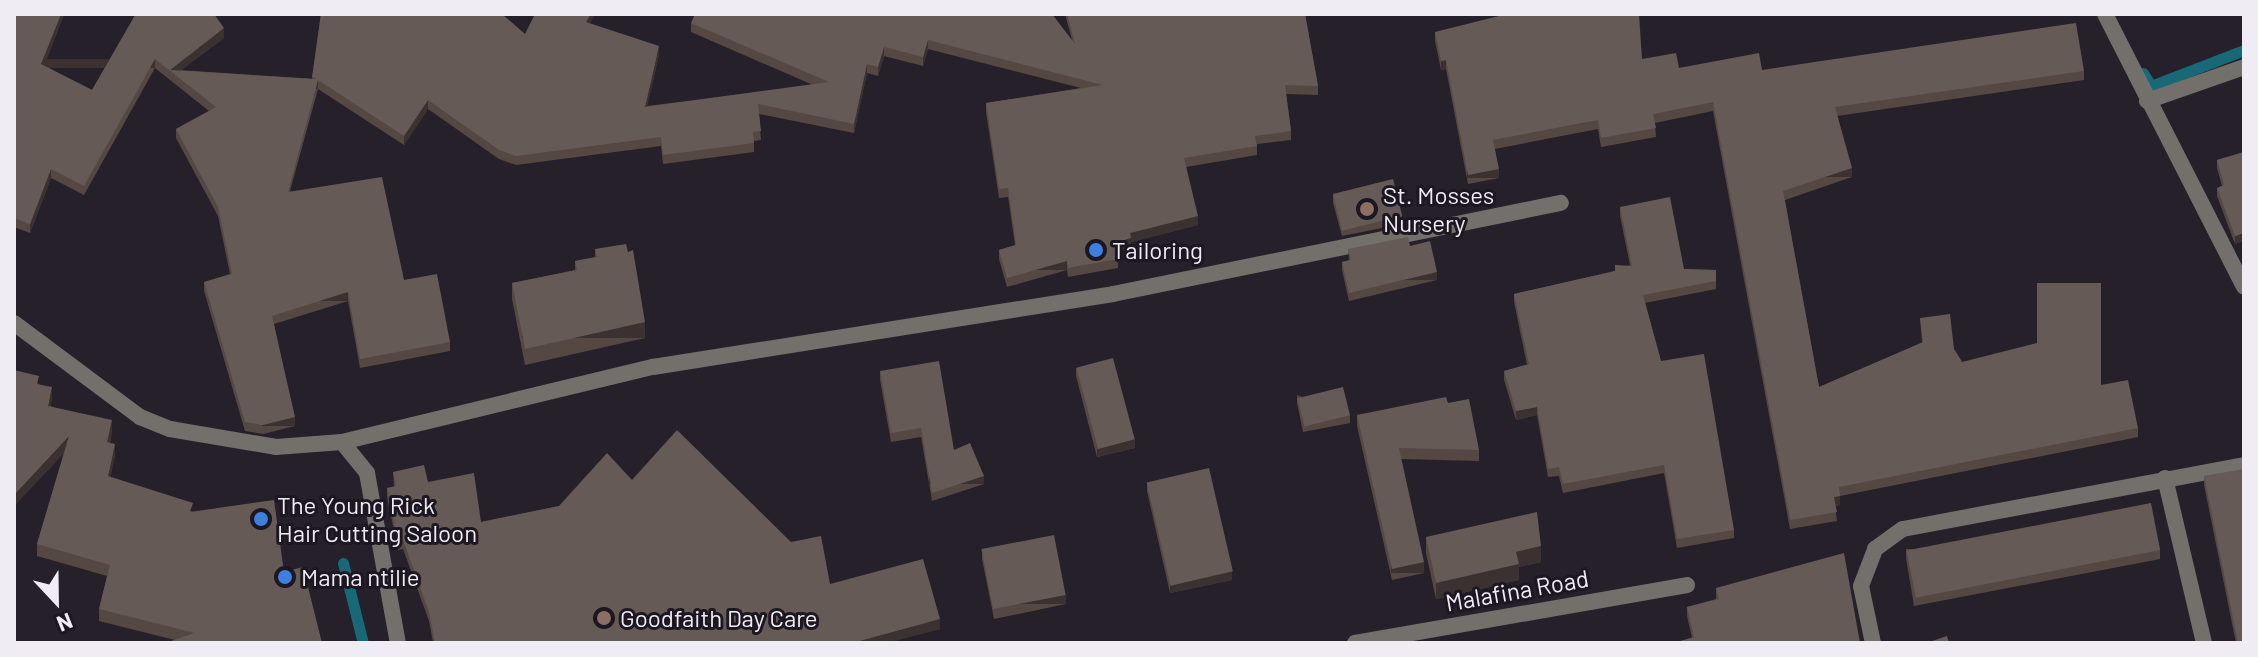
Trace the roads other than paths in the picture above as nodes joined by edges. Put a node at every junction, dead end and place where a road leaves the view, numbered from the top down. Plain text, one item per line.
1 (2105, 14) edge
2 (2244, 67) edge
3 (2147, 101) junction
4 (1561, 203) dead end
5 (2244, 287) edge
6 (14, 323) edge
7 (342, 442) junction
8 (2244, 465) edge
9 (2165, 478) junction
10 (1687, 585) dead end
11 (398, 643) edge
12 (1355, 643) edge
13 (1873, 643) edge
14 (2204, 643) edge

1 - 3 street
2 - 3 street
3 - 5 street
4 - 7 street
6 - 7 street
7 - 11 street
8 - 9 street
9 - 13 street
9 - 14 street
10 - 12 street, Malafina Road

